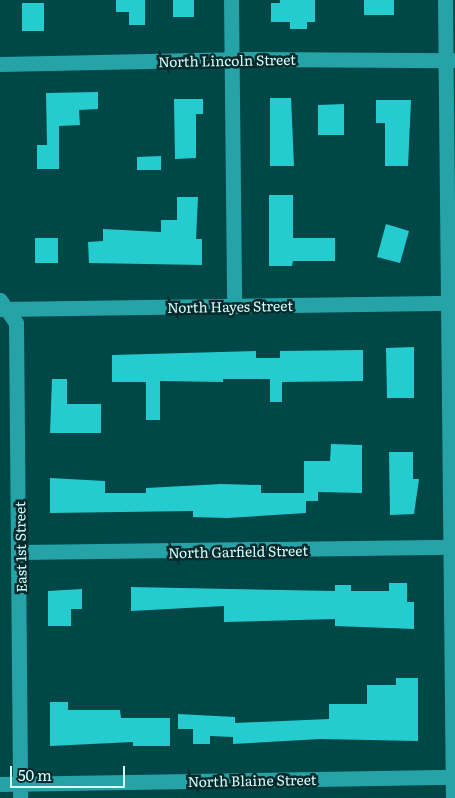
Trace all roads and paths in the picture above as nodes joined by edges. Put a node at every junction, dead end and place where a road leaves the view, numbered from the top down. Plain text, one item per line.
1 (231, 0) edge
2 (445, 0) edge
3 (232, 59) junction
4 (450, 60) edge
5 (0, 64) edge
6 (452, 304) edge
7 (2, 306) edge
8 (234, 306) junction
9 (453, 547) edge
10 (20, 552) junction
11 (454, 777) edge
12 (0, 784) edge
13 (20, 791) edge
14 (453, 798) edge

1 - 3 street
2 - 4 street
3 - 4 street, North Lincoln Street
3 - 5 street, North Lincoln Street
3 - 8 street
4 - 6 street
6 - 8 street, North Hayes Street
6 - 9 street
7 - 8 street, North Hayes Street
7 - 10 street, East 1st Street
9 - 10 street, North Garfield Street
9 - 11 street
10 - 13 street, East 1st Street
11 - 13 street, North Blaine Street
11 - 14 street
12 - 13 street, North Blaine Street

